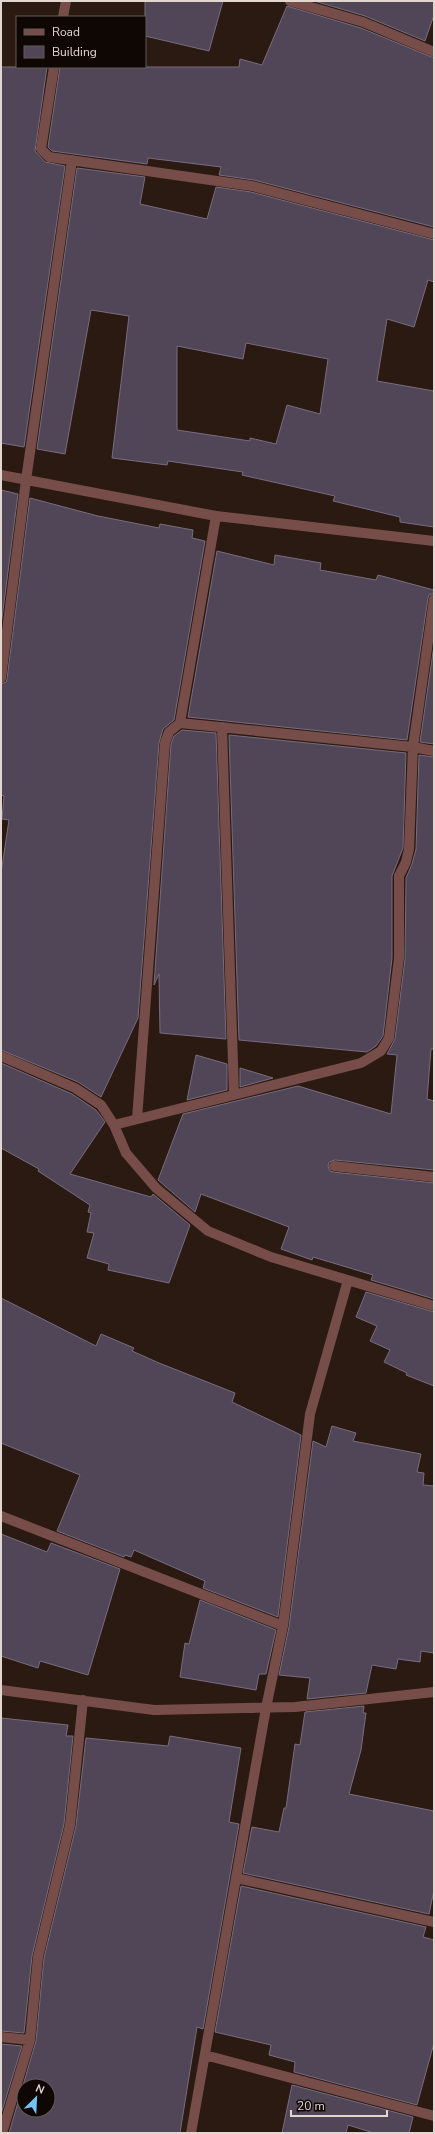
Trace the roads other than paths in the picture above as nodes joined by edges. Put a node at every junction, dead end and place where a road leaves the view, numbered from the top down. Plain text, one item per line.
1 (66, 1) edge
2 (290, 1) edge
3 (63, 16) edge
4 (434, 52) edge
5 (54, 68) edge
6 (72, 160) junction
7 (434, 234) edge
8 (1, 475) edge
9 (26, 480) junction
10 (216, 516) junction
11 (434, 541) edge
12 (434, 599) edge
13 (1, 678) edge
14 (180, 723) junction
15 (222, 727) junction
16 (413, 747) junction
17 (434, 751) edge
18 (1, 1056) edge
19 (234, 1094) junction
20 (137, 1119) junction
21 (114, 1125) junction
22 (334, 1166) dead end
23 (434, 1177) edge
24 (348, 1280) junction
25 (434, 1306) edge
26 (1, 1516) edge
27 (283, 1626) junction
28 (1, 1690) edge
29 (434, 1692) edge
30 (83, 1700) junction
31 (266, 1708) junction
32 (236, 1878) junction
33 (434, 1922) edge
34 (1, 2037) edge
35 (30, 2040) junction
36 (205, 2055) junction
37 (434, 2116) edge
38 (2, 2133) edge
39 (191, 2133) edge

1 - 3 street
2 - 4 street
5 - 6 street
6 - 7 street
6 - 9 street
8 - 9 street
9 - 10 street
9 - 13 street
10 - 11 street
10 - 14 street
12 - 16 street
14 - 15 street
14 - 20 street
15 - 16 street
15 - 19 street
16 - 17 street
16 - 19 street
18 - 21 street
19 - 20 street
20 - 21 street
21 - 24 street
22 - 23 street
24 - 25 street
24 - 27 street
26 - 27 street
27 - 31 street
28 - 30 street
29 - 31 street
30 - 31 street
30 - 35 street
31 - 32 street
32 - 33 street
32 - 36 street
34 - 35 street
35 - 38 street
36 - 37 street
36 - 39 street

